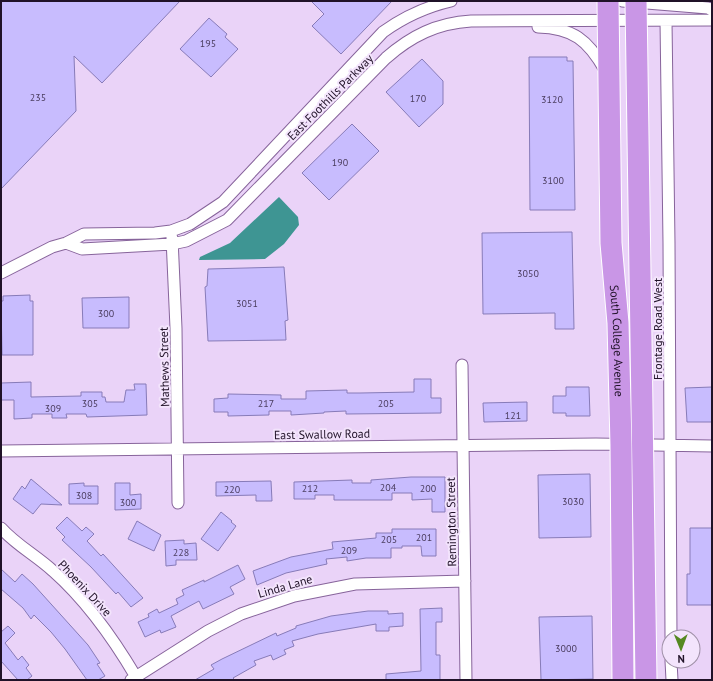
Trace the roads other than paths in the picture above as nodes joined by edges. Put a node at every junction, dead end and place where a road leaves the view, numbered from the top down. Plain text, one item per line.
1 (451, 1) edge
2 (667, 3) edge
3 (633, 6) edge
4 (712, 10) edge
5 (608, 11) edge
6 (666, 20) junction
7 (712, 20) edge
8 (519, 21) junction
9 (609, 77) junction
10 (171, 231) junction
11 (66, 243) junction
12 (172, 244) junction
13 (1, 273) edge
14 (462, 365) dead end
15 (621, 445) junction
16 (643, 445) junction
17 (670, 445) junction
18 (464, 446) junction
19 (712, 446) edge
20 (178, 449) junction
21 (1, 451) edge
22 (178, 503) dead end
23 (1, 528) edge
24 (465, 581) junction
25 (671, 629) edge
26 (671, 669) edge
27 (134, 679) edge
28 (466, 680) edge
29 (623, 680) edge
30 (646, 680) edge
31 (672, 680) edge

1 - 10 street, East Foothills Parkway
2 - 3 street
2 - 4 street
3 - 5 street, East Foothills Parkway
3 - 6 street
3 - 16 highway, South College Avenue
5 - 8 street, East Foothills Parkway
5 - 9 highway, South College Avenue
6 - 7 street
6 - 17 street, Frontage Road West
8 - 9 street
8 - 12 street, East Foothills Parkway
9 - 15 highway, South College Avenue
10 - 11 street, East Foothills Parkway
10 - 12 street, Mathews Street
11 - 12 street, East Foothills Parkway
11 - 13 street, East Foothills Parkway
12 - 20 street, Mathews Street
14 - 18 street, Remington Street
15 - 16 street, East Swallow Road
15 - 18 street, East Swallow Road
15 - 29 highway, South College Avenue
16 - 17 street, East Swallow Road
16 - 30 highway, South College Avenue
17 - 19 street, East Swallow Road
17 - 25 street, Frontage Road West
18 - 20 street, East Swallow Road
18 - 24 street, Remington Street
20 - 21 street, East Swallow Road
20 - 22 street, Mathews Street
23 - 27 street, Phoenix Drive
24 - 27 street, Linda Lane
24 - 28 street, Remington Street
26 - 31 street

